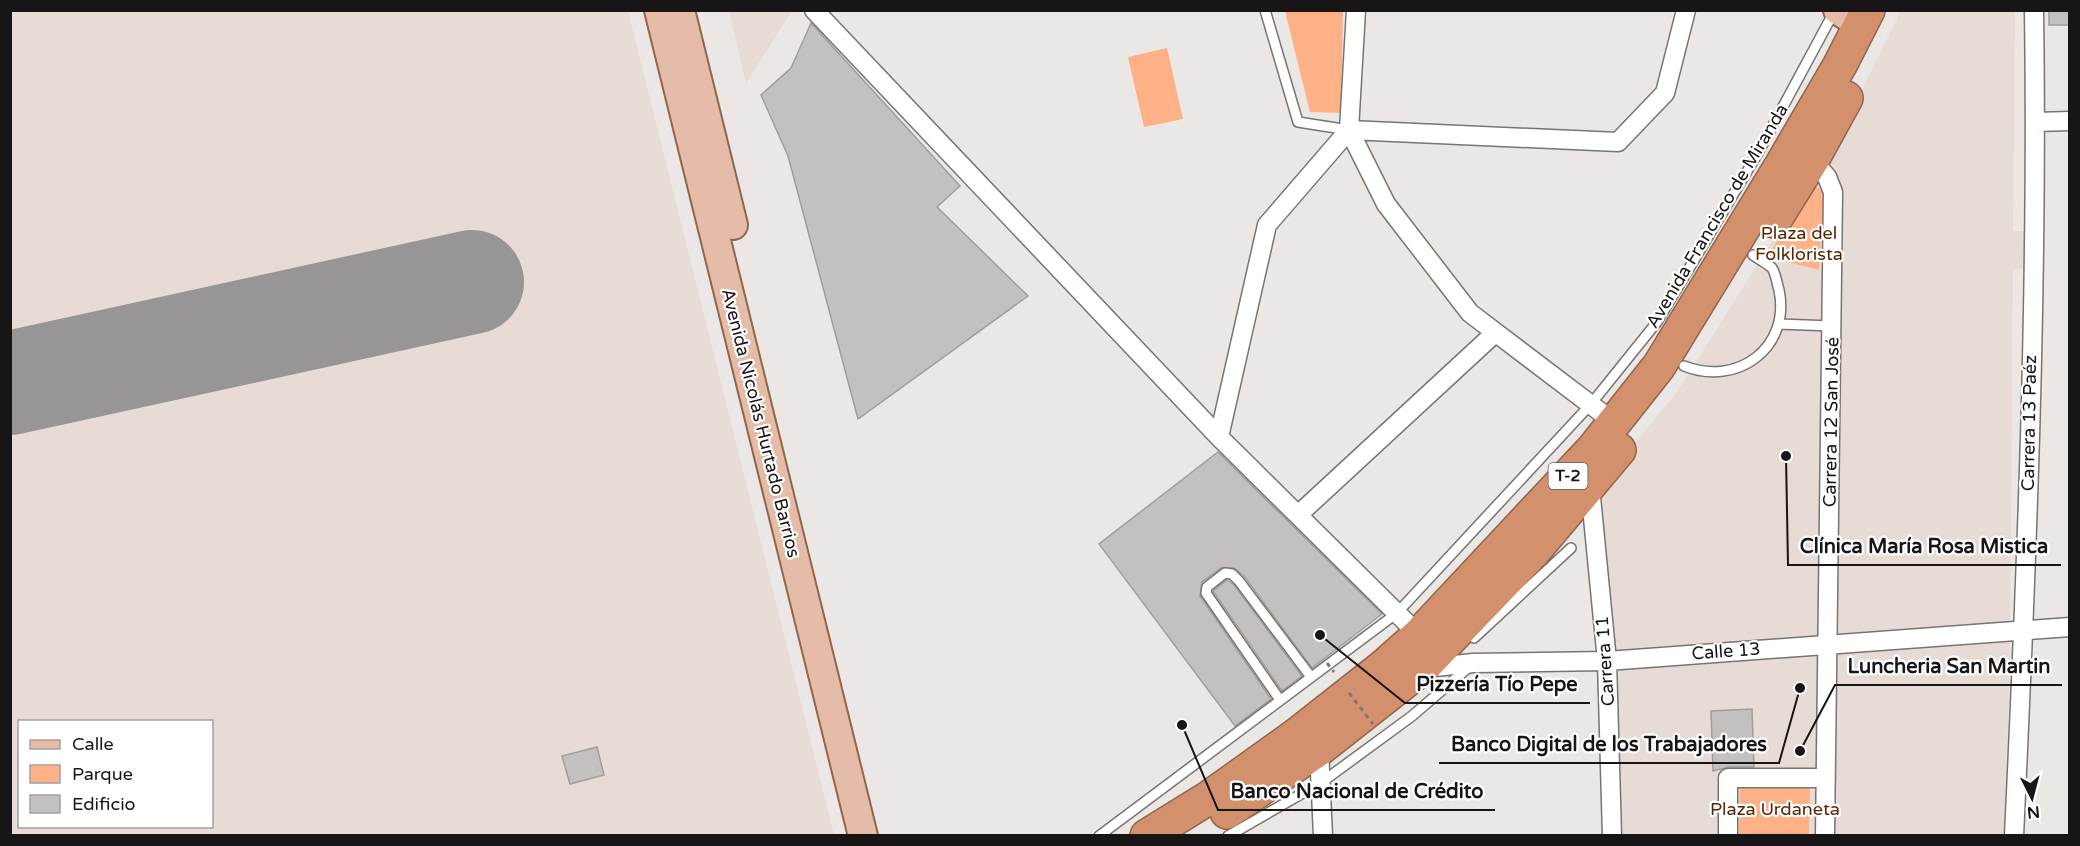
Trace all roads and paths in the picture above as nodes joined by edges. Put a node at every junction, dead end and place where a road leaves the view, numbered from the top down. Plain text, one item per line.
1 (659, 10) edge
2 (680, 10) edge
3 (814, 10) edge
4 (1265, 10) edge
5 (1356, 10) edge
6 (1686, 10) edge
7 (1891, 10) edge
8 (2034, 10) edge
9 (1850, 14) edge
10 (1849, 70) junction
11 (2070, 121) edge
12 (2036, 123) junction
13 (1349, 130) junction
14 (1801, 155) junction
15 (1753, 255) junction
16 (1779, 324) junction
17 (1832, 326) junction
18 (1495, 333) junction
19 (1684, 366) junction
20 (1603, 413) junction
21 (1219, 437) junction
22 (1602, 455) junction
23 (1590, 487) junction
24 (1298, 515) junction
25 (1571, 548) dead end
26 (1542, 559) junction
27 (1408, 624) junction
28 (2070, 627) edge
29 (2025, 630) junction
30 (1828, 643) junction
31 (1607, 661) junction
32 (1327, 663) dead end
33 (1473, 663) junction
34 (1383, 667) junction
35 (1422, 668) junction
36 (1334, 672) dead end
37 (1311, 677) junction
38 (1349, 693) dead end
39 (1280, 700) junction
40 (1373, 724) dead end
41 (1318, 749) junction
42 (1826, 778) junction
43 (1322, 782) junction
44 (863, 836) edge
45 (883, 836) edge
46 (1099, 836) edge
47 (1147, 836) edge
48 (1190, 836) edge
49 (1228, 836) edge
50 (1323, 836) edge
51 (1612, 836) edge
52 (1728, 836) edge
53 (1825, 836) edge
54 (2014, 836) edge

1 - 44 main road, Avenida Nicolás Hurtado Barrios
2 - 45 main road, Avenida Nicolás Hurtado Barrios
3 - 21 street
4 - 13 lane
5 - 13 street
6 - 13 street
7 - 10 highway, Avenida Francisco de Miranda / T-2
8 - 12 street, Carrera 13 Paéz
9 - 10 highway, Avenida Francisco de Miranda / T-2
9 - 20 lane, Avenida Francisco de Miranda
10 - 14 highway, Avenida Francisco de Miranda / T-2
11 - 12 street
12 - 29 street, Carrera 13 Paéz
13 - 18 street
13 - 21 street
14 - 15 highway, Avenida Francisco de Miranda / T-2
14 - 17 street, Carrera 12 San José
14 - 20 highway, Avenida Francisco de Miranda / T-2
15 - 16 lane
15 - 19 highway, Avenida Francisco de Miranda / T-2
16 - 17 lane
16 - 19 lane
17 - 30 street, Carrera 12 San José
18 - 20 street
18 - 24 street
19 - 22 highway, Avenida Francisco de Miranda / T-2
20 - 22 highway, Avenida Francisco de Miranda / T-2
20 - 27 lane, Avenida Francisco de Miranda
21 - 24 street
22 - 23 highway, Avenida Francisco de Miranda / T-2
22 - 27 highway, Avenida Francisco de Miranda / T-2
23 - 26 highway, Avenida Francisco de Miranda / T-2
23 - 31 street, Carrera 11
24 - 27 street
25 - 26 lane, Avenida Francisco de Miranda
26 - 35 highway, Avenida Francisco de Miranda / T-2
27 - 34 highway, Avenida Francisco de Miranda / T-2
27 - 37 lane, Avenida Francisco de Miranda
28 - 29 street, Calle 13
29 - 30 street, Calle 13
29 - 54 street, Carrera 13 Paéz
30 - 31 street, Calle 13
30 - 42 street, Carrera 12 San José
31 - 33 street, Calle 13
31 - 51 street, Carrera 11
32 - 36 path, bridge
33 - 35 street, Calle 13
33 - 43 lane
34 - 35 street, Calle 13
34 - 47 highway, Avenida Francisco de Miranda / T-2
35 - 41 highway, Avenida Francisco de Miranda / T-2
37 - 39 lane, Avenida Francisco de Miranda
37 - 39 lane
38 - 40 path, bridge
39 - 46 lane, Avenida Francisco de Miranda
41 - 43 street
41 - 48 highway, Avenida Francisco de Miranda / T-2
42 - 52 street
42 - 53 street, Carrera 12 San José
43 - 49 lane
43 - 50 street

